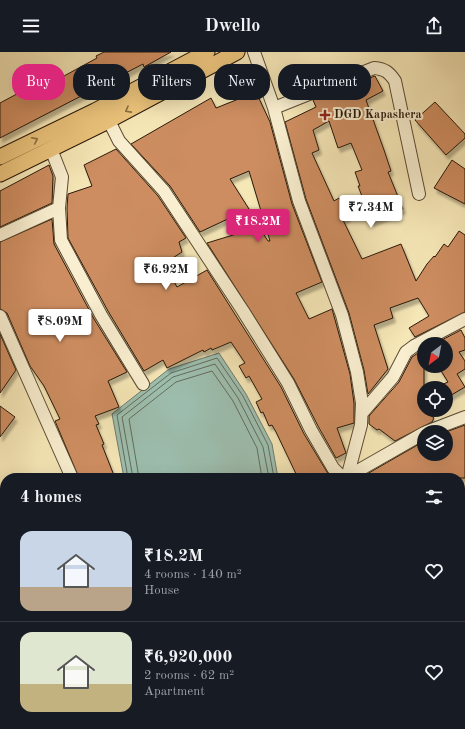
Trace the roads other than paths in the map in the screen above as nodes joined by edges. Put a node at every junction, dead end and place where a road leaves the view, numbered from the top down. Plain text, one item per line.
1 (207, 52) edge
2 (236, 52) edge
3 (254, 52) edge
4 (102, 107) junction
5 (274, 108) junction
6 (108, 121) junction
7 (52, 149) junction
8 (0, 157) edge
9 (0, 174) edge
10 (419, 194) dead end
11 (59, 208) junction
12 (0, 235) edge
13 (465, 319) edge
14 (1, 323) edge
15 (143, 384) dead end
16 (362, 413) junction
17 (465, 417) edge
18 (445, 425) edge
19 (417, 438) edge
20 (70, 473) edge
21 (338, 473) edge
22 (348, 473) edge
23 (354, 473) edge

1 - 4 main road
2 -> 6 main road
3 - 5 street
4 - 6 street
8 -> 4 main road
5 - 10 street
5 - 16 street
6 - 7 main road
6 - 21 street
7 - 9 main road
7 - 11 street
11 - 12 street
11 - 15 street
13 - 16 street
14 - 20 street
16 - 22 street
17 - 18 street
19 - 23 street

